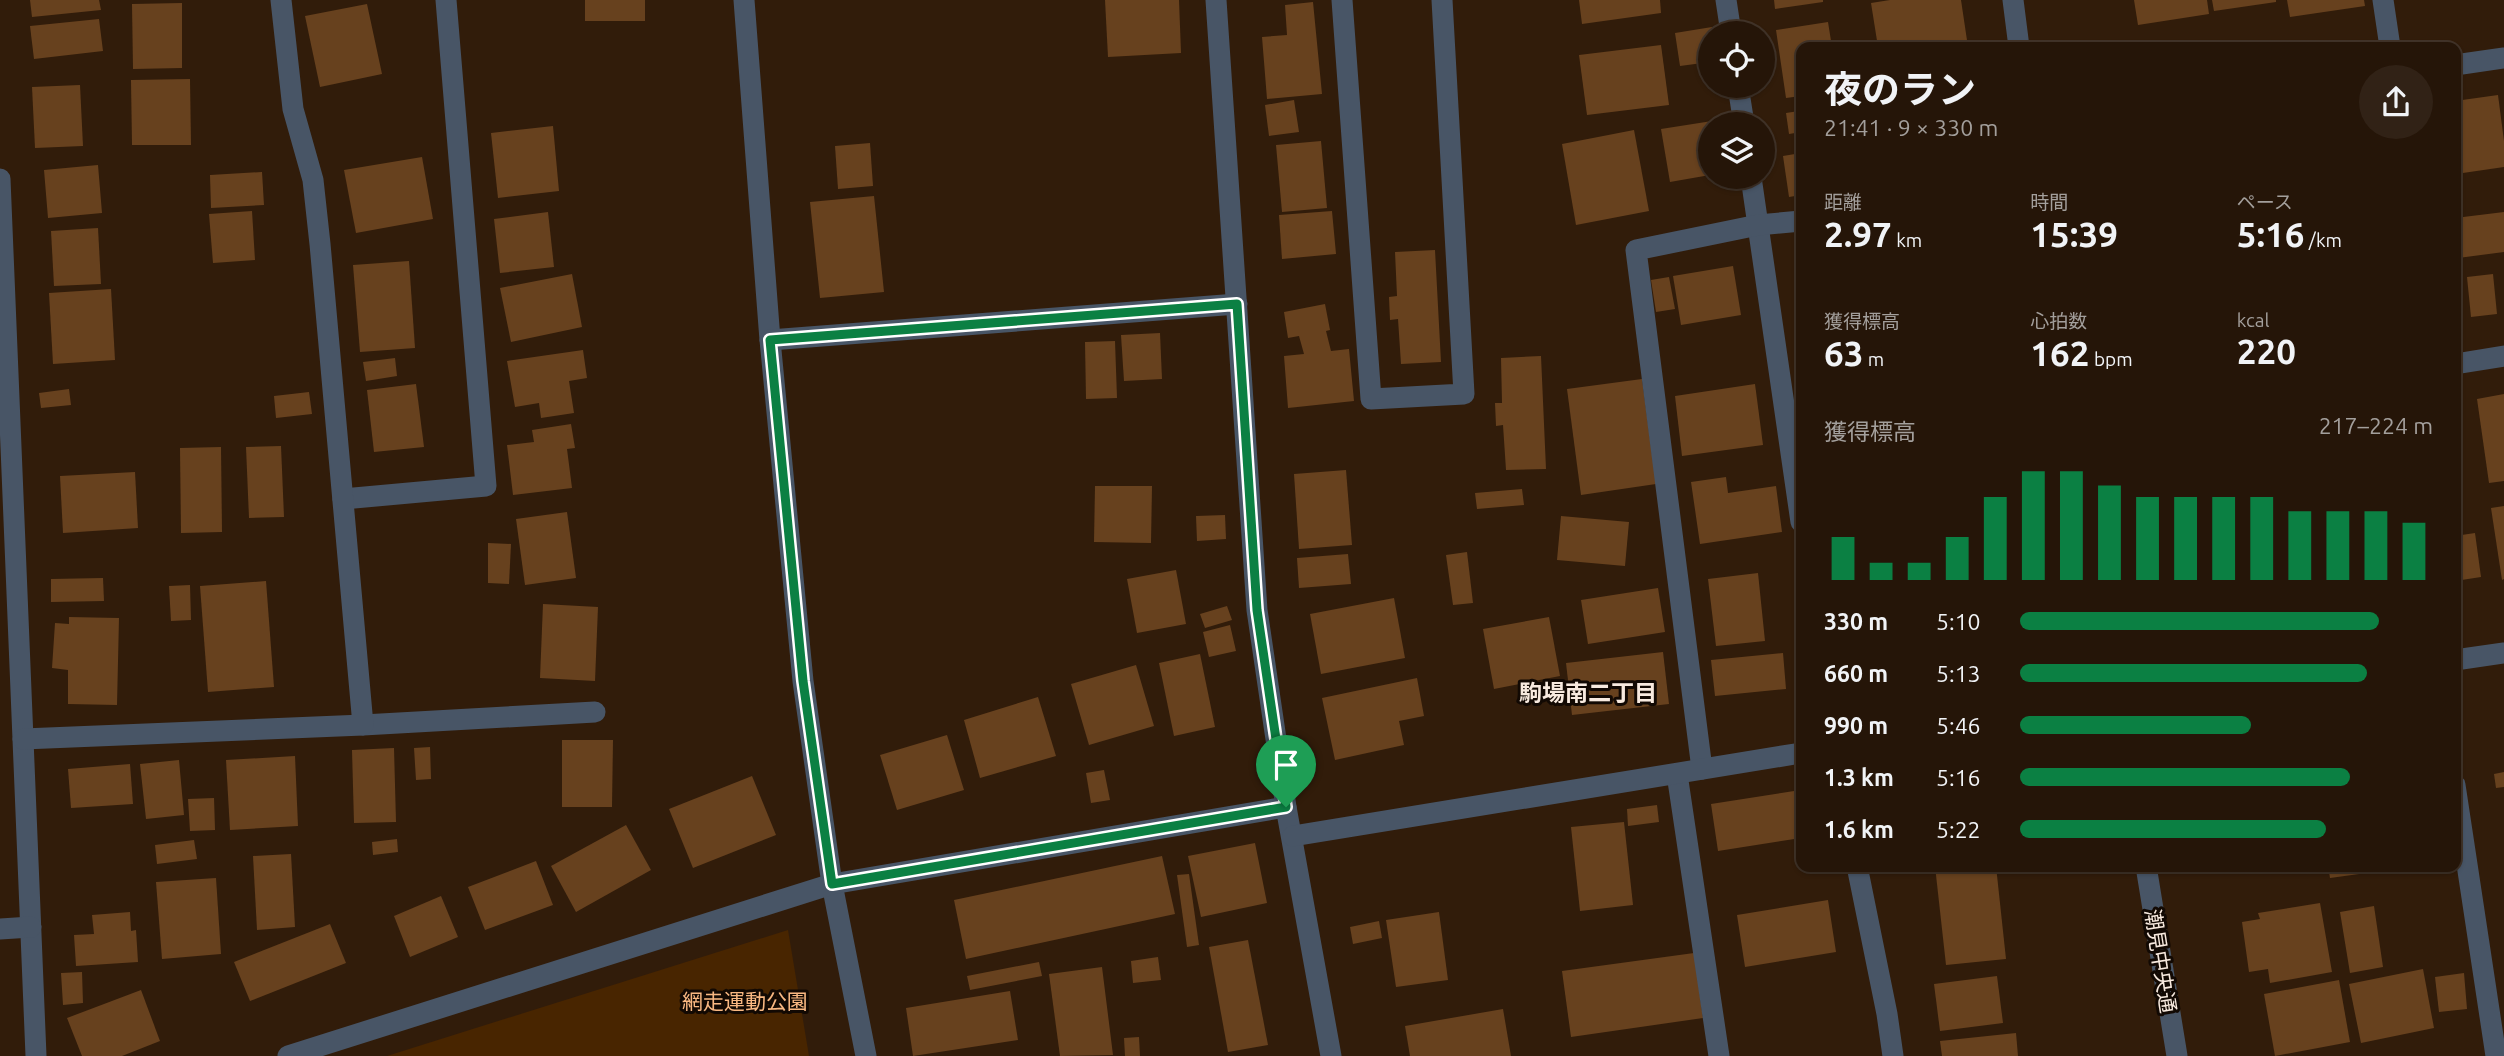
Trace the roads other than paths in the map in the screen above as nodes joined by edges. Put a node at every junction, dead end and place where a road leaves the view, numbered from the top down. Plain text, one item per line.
1 (282, 0) edge
2 (446, 0) edge
3 (744, 0) edge
4 (1216, 0) edge
5 (1342, 0) edge
6 (1442, 0) edge
7 (1726, 0) edge
8 (2013, 0) edge
9 (2383, 0) edge
10 (1729, 21) edge
11 (2018, 42) edge
12 (2389, 42) edge
13 (2504, 58) edge
14 (2461, 64) edge
15 (0, 179) edge
16 (1753, 189) edge
17 (1796, 221) edge
18 (1758, 225) junction
19 (2, 293) edge
20 (1237, 304) junction
21 (770, 340) junction
22 (2504, 356) edge
23 (2461, 363) edge
24 (1796, 487) edge
25 (343, 499) junction
26 (9, 608) edge
27 (2504, 653) edge
28 (2461, 659) edge
29 (595, 712) dead end
30 (363, 725) junction
31 (23, 739) junction
32 (1796, 754) edge
33 (1702, 769) junction
34 (1677, 774) junction
35 (1286, 807) junction
36 (2461, 825) edge
37 (1293, 836) junction
38 (1858, 872) edge
39 (2147, 872) edge
40 (832, 884) junction
41 (31, 927) junction
42 (0, 929) edge
43 (36, 1056) edge
44 (288, 1056) edge
45 (866, 1056) edge
46 (1331, 1056) edge
47 (1719, 1056) edge
48 (1893, 1056) edge
49 (2177, 1056) edge
50 (2496, 1056) edge

1 - 25 street
2 - 25 street
3 - 21 street
4 - 20 street
5 - 6 street
7 - 10 street
8 - 11 street
9 - 12 street
13 - 14 street
15 - 19 street
16 - 18 street
17 - 18 street
18 - 24 street
18 - 33 street
19 - 26 street
20 - 21 street
20 - 35 street
21 - 40 street
22 - 23 street
25 - 30 street
26 - 31 street
27 - 28 street
29 - 30 street
30 - 31 street
31 - 41 street
32 - 33 street
33 - 34 street
34 - 37 street
34 - 47 street
35 - 37 street
35 - 40 street
36 - 50 street
37 - 46 street
38 - 48 street
39 - 49 street, 潮見中央通
40 - 44 street
40 - 45 street
41 - 42 street
41 - 43 street

